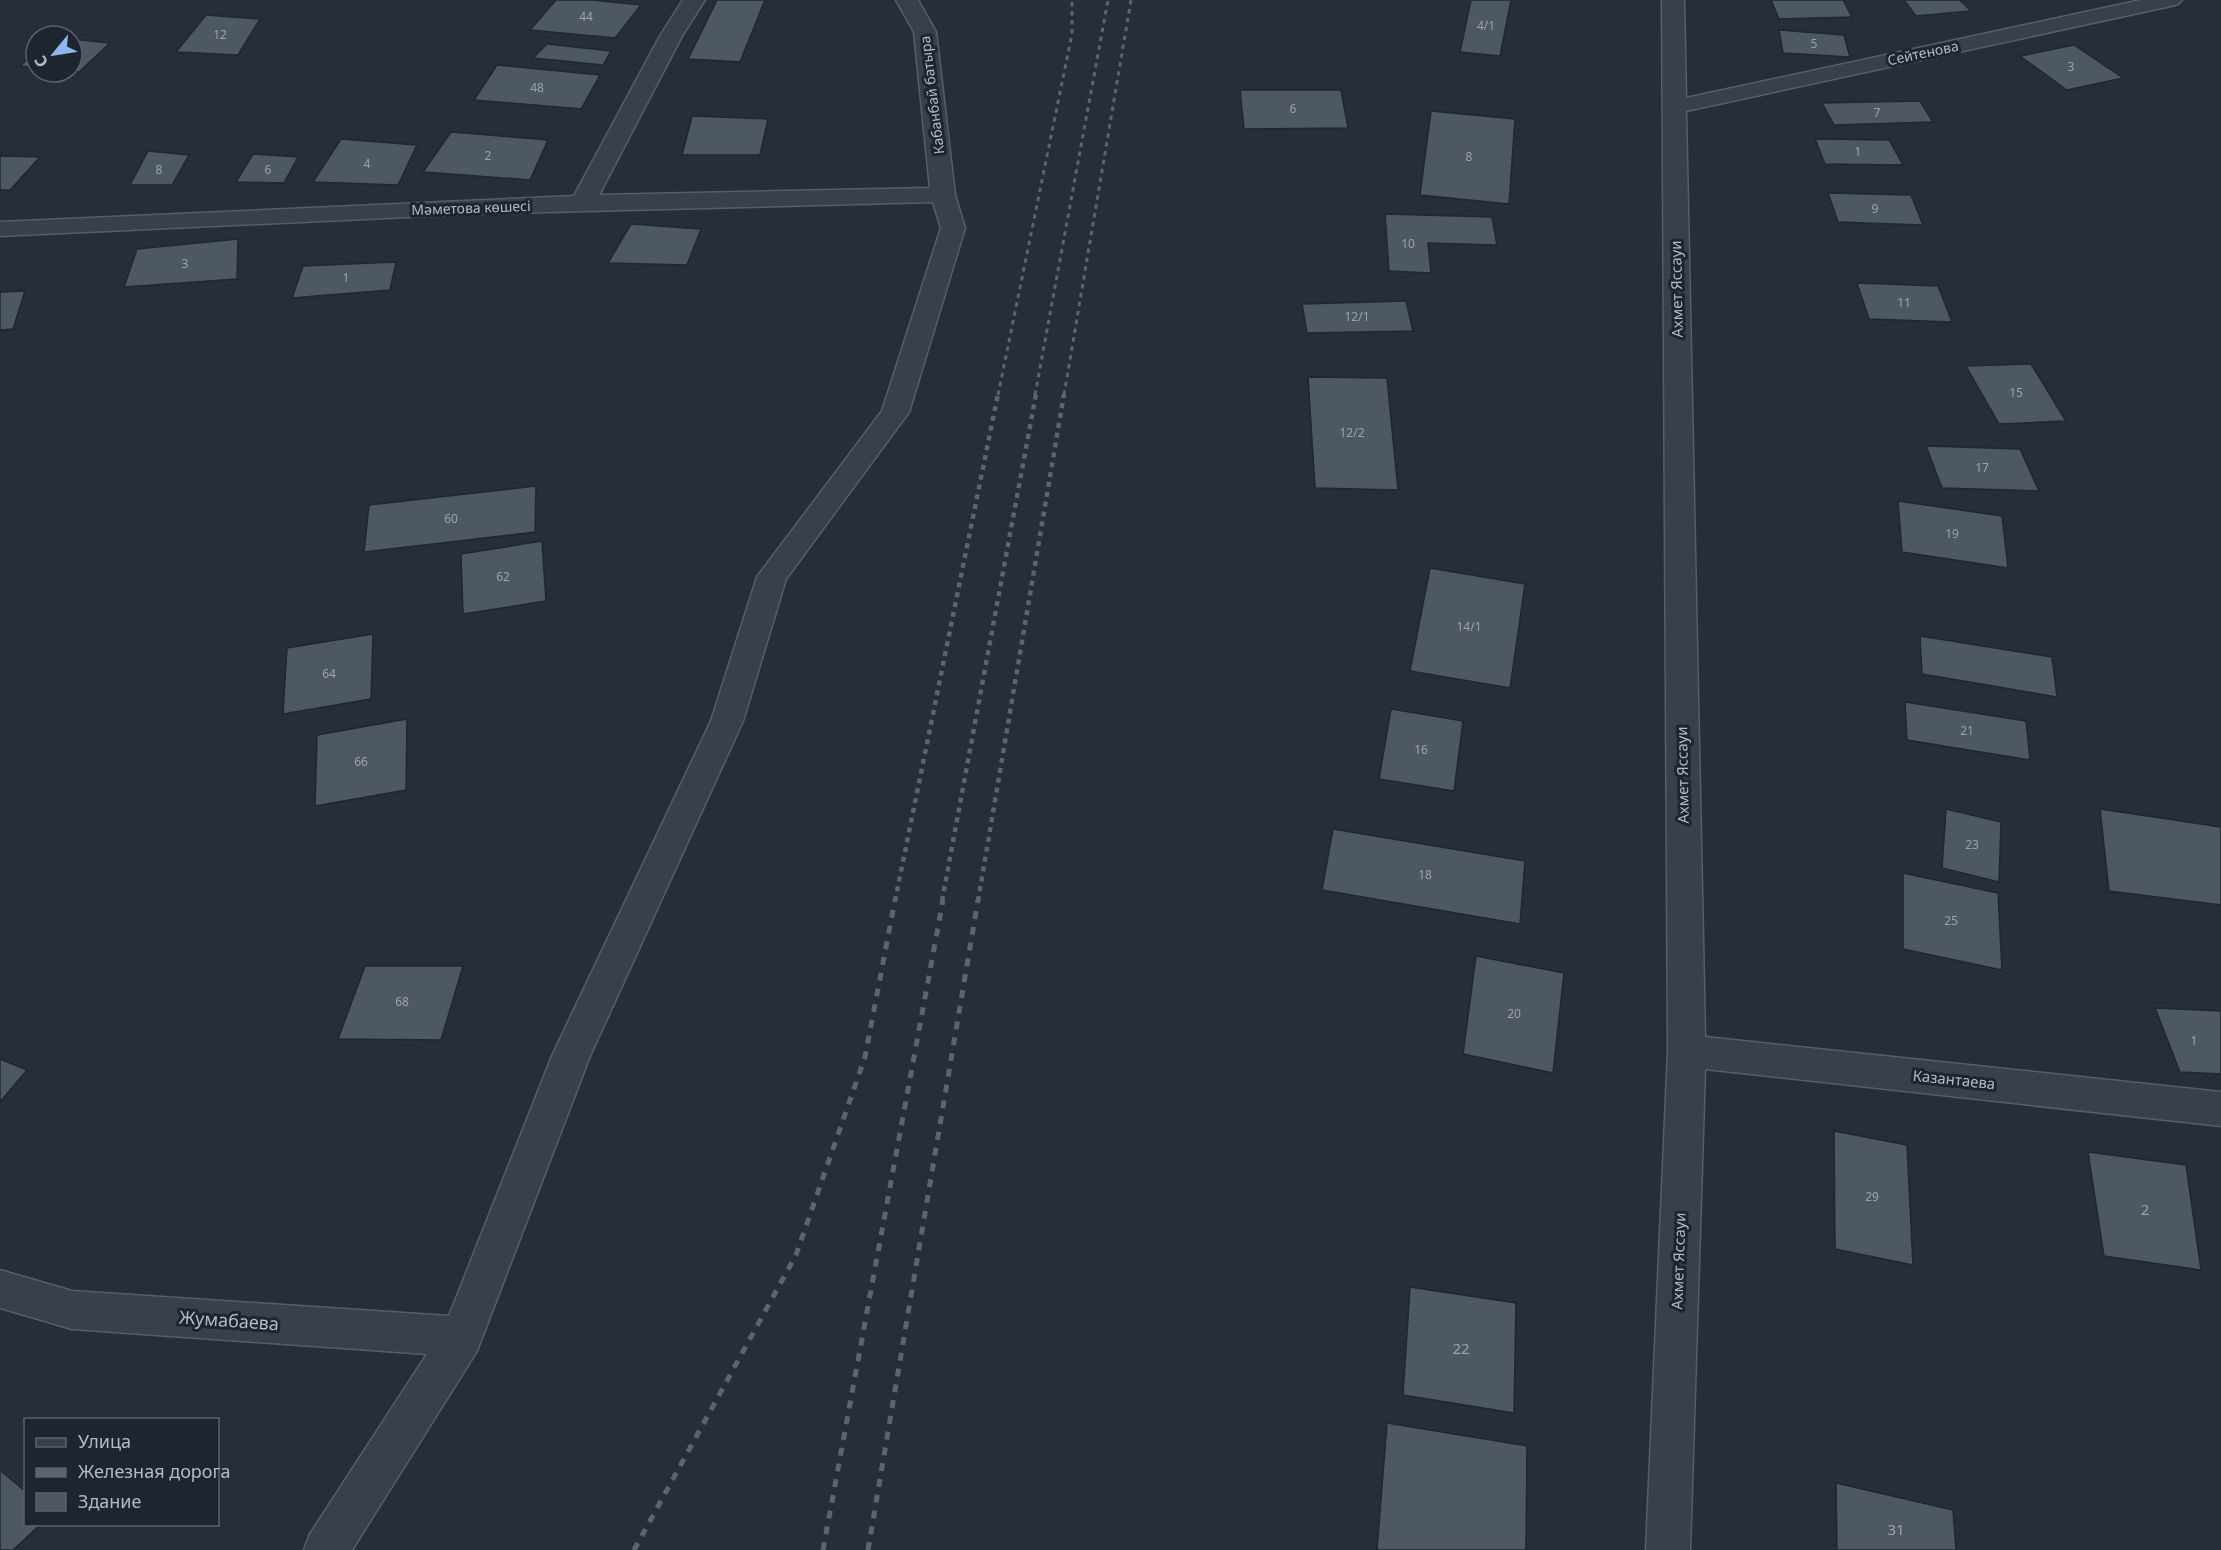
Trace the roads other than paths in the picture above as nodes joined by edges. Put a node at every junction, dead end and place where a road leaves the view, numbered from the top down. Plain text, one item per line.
1 (694, 0) edge
2 (907, 0) edge
3 (1673, 0) edge
4 (2171, 0) edge
5 (1674, 107) junction
6 (943, 195) junction
7 (582, 204) junction
8 (0, 229) edge
9 (1687, 1051) junction
10 (2221, 1109) edge
11 (0, 1289) edge
12 (462, 1337) junction
13 (326, 1550) edge
14 (1668, 1550) edge

1 - 7 street
2 - 6 street, Кабанбай батыра
3 - 5 street, Ахмет Яссауи
4 - 5 street, Сейтенова
5 - 9 street, Ахмет Яссауи
6 - 7 street, Мәметова көшесі
6 - 12 street, Кабанбай батыра
7 - 8 street, Мәметова көшесі
9 - 10 street, Казантаева
9 - 14 street, Ахмет Яссауи
11 - 12 street, Жумабаева
12 - 13 street, Кабанбай батыра

